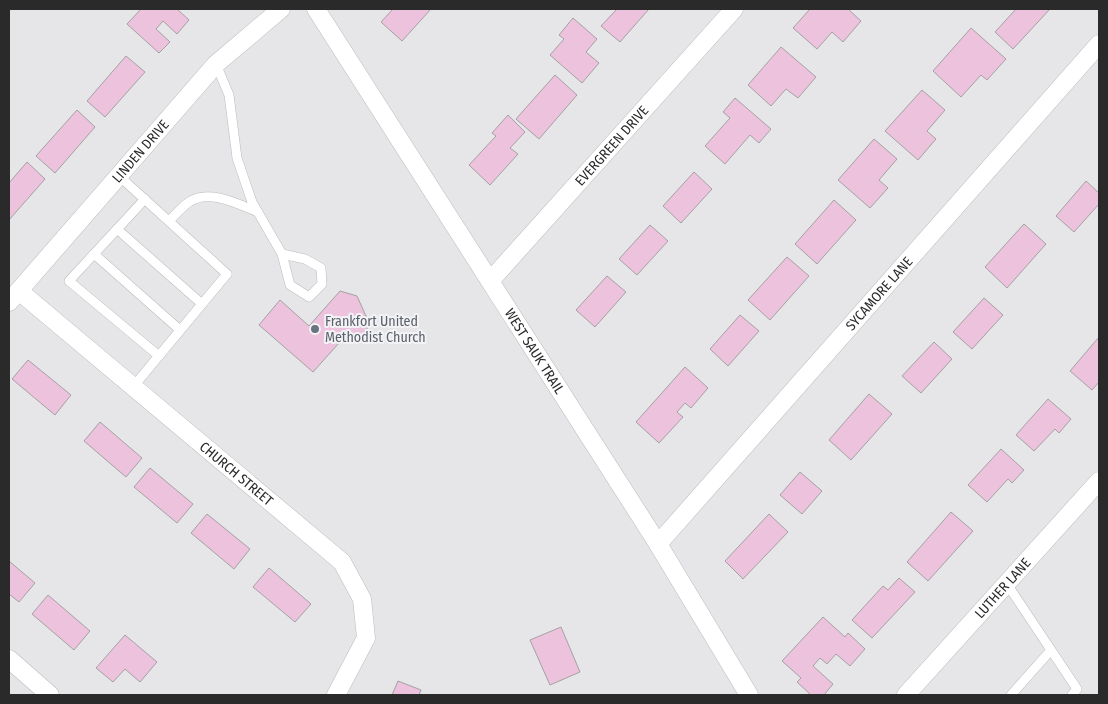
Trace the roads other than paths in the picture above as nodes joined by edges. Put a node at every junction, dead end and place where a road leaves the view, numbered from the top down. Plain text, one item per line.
1 (281, 9) edge
2 (316, 9) edge
3 (734, 9) edge
4 (1099, 44) edge
5 (216, 64) junction
6 (119, 176) junction
7 (145, 199) junction
8 (258, 212) junction
9 (169, 221) junction
10 (117, 229) junction
11 (94, 254) junction
12 (282, 254) junction
13 (490, 281) junction
14 (14, 297) edge
15 (202, 304) junction
16 (180, 330) junction
17 (159, 356) junction
18 (133, 387) junction
19 (1099, 481) edge
20 (658, 544) junction
21 (1007, 584) junction
22 (1051, 650) junction
23 (9, 659) edge
24 (50, 695) edge
25 (336, 695) edge
26 (749, 695) edge
27 (906, 695) edge
28 (1011, 695) edge
29 (1072, 695) edge

1 - 5 street, LINDEN DRIVE
2 - 13 street, WEST SAUK TRAIL
3 - 13 street, EVERGREEN DRIVE
4 - 20 street, SYCAMORE LANE
5 - 6 street, LINDEN DRIVE
5 - 8 lane
6 - 7 lane
6 - 14 street, LINDEN DRIVE
7 - 9 lane
7 - 10 lane
8 - 9 lane
8 - 12 lane
9 - 15 lane
10 - 11 lane
10 - 15 lane
11 - 16 lane
11 - 17 lane
12 - 12 lane
13 - 20 street, WEST SAUK TRAIL
14 - 18 street, CHURCH STREET
15 - 16 lane
16 - 17 lane
17 - 18 lane
18 - 25 street, CHURCH STREET
19 - 21 street, LUTHER LANE
20 - 26 street, WEST SAUK TRAIL
21 - 22 lane
21 - 27 street, LUTHER LANE
22 - 28 lane
22 - 29 lane
23 - 24 street

